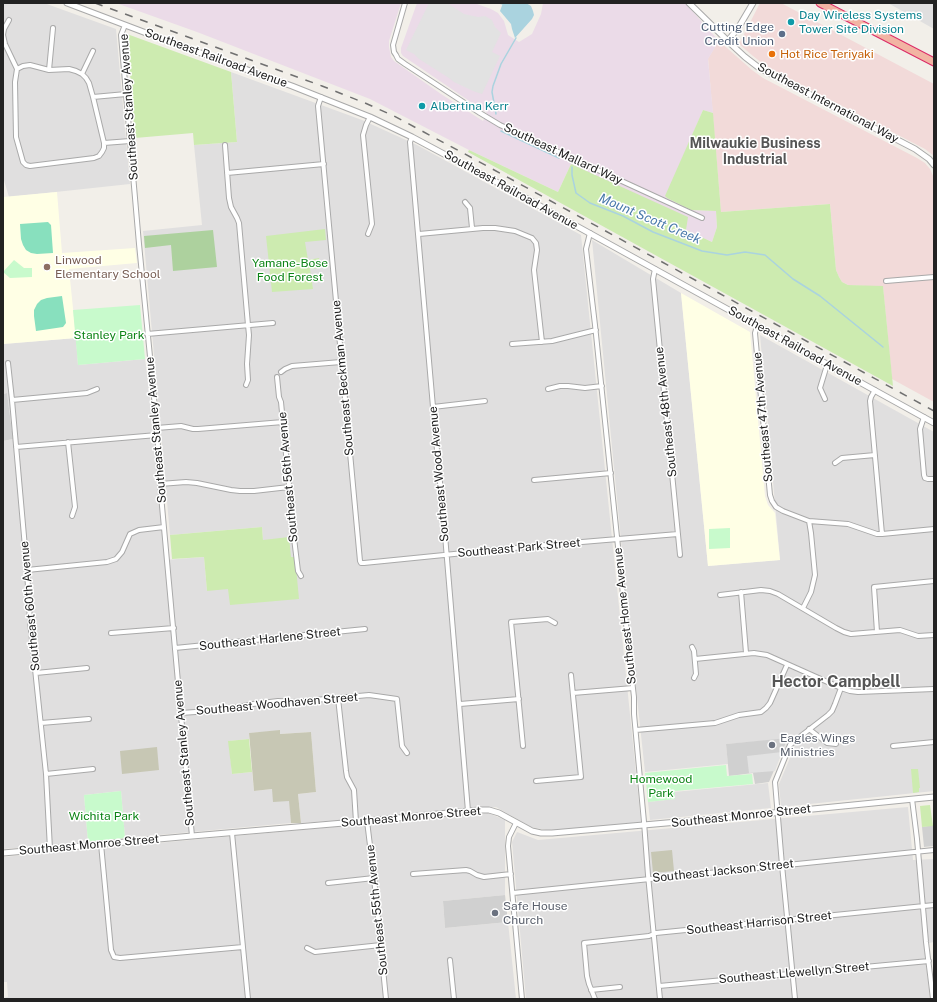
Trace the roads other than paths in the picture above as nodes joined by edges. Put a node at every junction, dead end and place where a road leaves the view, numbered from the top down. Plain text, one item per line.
1 (67, 3) edge
2 (405, 3) edge
3 (689, 3) edge
4 (753, 3) edge
5 (820, 3) edge
6 (9, 20) dead end
7 (125, 24) junction
8 (53, 28) dead end
9 (728, 41) junction
10 (93, 51) dead end
11 (934, 62) edge
12 (17, 69) junction
13 (49, 70) junction
14 (82, 74) junction
15 (126, 94) junction
16 (94, 97) junction
17 (321, 97) junction
18 (370, 117) junction
19 (412, 137) junction
20 (130, 141) junction
21 (104, 143) junction
22 (225, 145) dead end
23 (324, 164) junction
24 (934, 166) edge
25 (227, 173) junction
26 (465, 202) dead end
27 (702, 218) dead end
28 (472, 228) junction
29 (590, 233) junction
30 (368, 234) dead end
31 (419, 234) junction
32 (655, 269) junction
33 (934, 277) edge
34 (886, 281) dead end
35 (273, 323) dead end
36 (248, 325) junction
37 (757, 326) junction
38 (596, 330) junction
39 (147, 334) junction
40 (542, 342) junction
41 (512, 344) dead end
42 (341, 362) junction
43 (8, 363) dead end
44 (828, 365) junction
45 (281, 372) dead end
46 (278, 377) dead end
47 (246, 385) dead end
48 (602, 386) junction
49 (97, 389) dead end
50 (548, 389) dead end
51 (875, 390) junction
52 (825, 399) dead end
53 (12, 400) junction
54 (484, 401) dead end
55 (433, 407) junction
56 (924, 417) junction
57 (283, 422) junction
58 (934, 423) edge
59 (157, 428) junction
60 (157, 435) junction
61 (68, 442) junction
62 (16, 447) junction
63 (875, 455) junction
64 (835, 463) dead end
65 (611, 473) junction
66 (934, 478) edge
67 (534, 480) dead end
68 (160, 484) junction
69 (289, 487) junction
70 (72, 516) dead end
71 (809, 521) junction
72 (164, 527) junction
73 (934, 530) edge
74 (678, 534) junction
75 (882, 534) junction
76 (617, 539) junction
77 (447, 555) junction
78 (680, 555) dead end
79 (360, 562) joint
80 (27, 570) junction
81 (301, 576) dead end
82 (934, 581) edge
83 (741, 592) junction
84 (720, 594) dead end
85 (803, 608) junction
86 (555, 624) dead end
87 (174, 628) junction
88 (365, 630) dead end
89 (877, 632) junction
90 (111, 633) dead end
91 (934, 635) edge
92 (692, 647) dead end
93 (175, 648) junction
94 (746, 653) junction
95 (695, 659) junction
96 (787, 665) junction
97 (87, 668) dead end
98 (36, 673) junction
99 (571, 676) dead end
100 (694, 678) dead end
101 (633, 688) junction
102 (841, 688) junction
103 (934, 689) edge
104 (573, 693) junction
105 (338, 698) junction
106 (519, 699) junction
107 (460, 704) junction
108 (181, 713) junction
109 (89, 719) dead end
110 (41, 723) junction
111 (809, 729) junction
112 (636, 730) junction
113 (934, 742) edge
114 (836, 744) dead end
115 (523, 746) dead end
116 (893, 746) dead end
117 (407, 753) dead end
118 (93, 769) dead end
119 (46, 774) junction
120 (536, 781) dead end
121 (934, 797) edge
122 (912, 799) junction
123 (468, 810) junction
124 (777, 812) junction
125 (367, 821) junction
126 (356, 822) junction
127 (516, 823) junction
128 (644, 825) junction
129 (232, 833) junction
130 (192, 836) junction
131 (102, 844) junction
132 (50, 849) junction
133 (934, 850) edge
134 (3, 853) edge
135 (918, 853) junction
136 (782, 865) junction
137 (413, 874) dead end
138 (511, 874) junction
139 (374, 878) junction
140 (648, 879) junction
141 (328, 883) dead end
142 (513, 893) junction
143 (934, 905) edge
144 (923, 906) junction
145 (787, 920) junction
146 (654, 934) junction
147 (380, 945) junction
148 (243, 947) junction
149 (307, 948) dead end
150 (450, 960) dead end
151 (929, 961) junction
152 (792, 973) junction
153 (658, 986) junction
154 (620, 987) dead end
155 (592, 990) junction
156 (248, 999) edge
157 (386, 999) edge
158 (454, 999) edge
159 (522, 999) edge
160 (595, 999) edge
161 (660, 999) edge
162 (795, 999) edge
163 (932, 999) edge

1 - 7 street, Southeast Railroad Avenue
2 - 27 street, Southeast Mallard Way
3 - 9 street, Southeast International Way
4 - 9 street
5 - 11 highway
6 - 12 street
7 - 15 street, Southeast Stanley Avenue
7 - 17 street, Southeast Railroad Avenue
8 - 13 street
9 - 24 street, Southeast International Way
10 - 14 street
12 - 13 street
12 - 21 street
13 - 14 street
14 - 16 street
15 - 16 street
15 - 20 street, Southeast Stanley Avenue
16 - 21 street
17 - 18 street, Southeast Railroad Avenue
17 - 23 street, Southeast Beckman Avenue
18 - 19 street, Southeast Railroad Avenue
18 - 30 street
19 - 29 street, Southeast Railroad Avenue
19 - 31 street, Southeast Wood Avenue
20 - 21 street
20 - 39 street, Southeast Stanley Avenue
22 - 25 street
23 - 25 street
23 - 42 street, Southeast Beckman Avenue
25 - 36 street
26 - 28 street
28 - 31 street
28 - 40 street
29 - 32 street, Southeast Railroad Avenue
29 - 38 street, Southeast Home Avenue
31 - 55 street, Southeast Wood Avenue
32 - 37 street, Southeast Railroad Avenue
32 - 74 street, Southeast 48th Avenue
33 - 34 street
35 - 36 street
36 - 39 street
36 - 47 street
37 - 44 street, Southeast Railroad Avenue
37 - 71 street, Southeast 47th Avenue
38 - 40 street
38 - 48 street, Southeast Home Avenue
39 - 59 street, Southeast Stanley Avenue
40 - 41 street
42 - 45 street
42 - 79 street, Southeast Beckman Avenue
43 - 53 street, Southeast 60th Avenue
44 - 51 street, Southeast Railroad Avenue
44 - 52 street
46 - 57 street, Southeast 56th Avenue
48 - 50 street
48 - 65 street, Southeast Home Avenue
49 - 53 street
51 - 56 street, Southeast Railroad Avenue
51 - 63 street
53 - 62 street, Southeast 60th Avenue
54 - 55 street
55 - 77 street, Southeast Wood Avenue
56 - 58 street, Southeast Railroad Avenue
56 - 66 street
57 - 59 street
57 - 69 street, Southeast 56th Avenue
59 - 60 street, Southeast Stanley Avenue
60 - 61 street
60 - 68 street, Southeast Stanley Avenue
61 - 62 street
61 - 70 street
62 - 80 street, Southeast 60th Avenue
63 - 64 street
63 - 75 street
65 - 67 street
65 - 76 street, Southeast Home Avenue
68 - 69 street
68 - 72 street, Southeast Stanley Avenue
69 - 81 street, Southeast 56th Avenue
71 - 75 street
71 - 85 street
72 - 80 street
72 - 87 street, Southeast Stanley Avenue
73 - 75 street
74 - 76 street, Southeast Park Street
74 - 78 street, Southeast 48th Avenue
76 - 77 street, Southeast Park Street
76 - 101 street, Southeast Home Avenue
77 - 79 street, Southeast Park Street
77 - 107 street, Southeast Wood Avenue
80 - 98 street, Southeast 60th Avenue
82 - 89 street
83 - 84 street
83 - 85 street
83 - 94 street
85 - 89 street
86 - 106 street
87 - 90 street
87 - 93 street, Southeast Stanley Avenue
88 - 93 street, Southeast Harlene Street
89 - 91 street
92 - 95 street
93 - 108 street, Southeast Stanley Avenue
94 - 95 street
94 - 96 street
95 - 100 street
96 - 102 street
96 - 112 street
97 - 98 street
98 - 110 street, Southeast 60th Avenue
99 - 104 street
101 - 104 street
101 - 112 street, Southeast Home Avenue
102 - 103 street
102 - 111 street
104 - 120 street
105 - 108 street, Southeast Woodhaven Street
105 - 117 street, Southeast Woodhaven Street
105 - 126 street
106 - 107 street
106 - 115 street
107 - 123 street, Southeast Wood Avenue
108 - 130 street, Southeast Stanley Avenue
109 - 110 street
110 - 119 street, Southeast 60th Avenue
111 - 114 street
111 - 124 street
112 - 128 street, Southeast Home Avenue
113 - 116 street
118 - 119 street
119 - 132 street, Southeast 60th Avenue
121 - 122 street, Southeast Monroe Street
122 - 124 street, Southeast Monroe Street
122 - 135 street
123 - 125 street, Southeast Monroe Street
123 - 127 street, Southeast Monroe Street
124 - 128 street, Southeast Monroe Street
124 - 136 street
125 - 126 street, Southeast Monroe Street
125 - 139 street, Southeast 55th Avenue
126 - 129 street, Southeast Monroe Street
127 - 128 street, Southeast Monroe Street
127 - 138 street
128 - 140 street, Southeast Home Avenue
129 - 130 street, Southeast Monroe Street
129 - 148 street
130 - 131 street, Southeast Monroe Street
131 - 132 street, Southeast Monroe Street
131 - 148 street
132 - 134 street, Southeast Monroe Street
133 - 135 street, Southeast Jackson Street
135 - 136 street, Southeast Jackson Street
135 - 144 street
136 - 140 street, Southeast Jackson Street
136 - 145 street
137 - 138 street
138 - 142 street
139 - 141 street
139 - 147 street, Southeast 55th Avenue
140 - 142 street, Southeast Jackson Street
140 - 146 street, Southeast Home Avenue
142 - 159 street
143 - 144 street, Southeast Harrison Street
144 - 145 street, Southeast Harrison Street
144 - 151 street
145 - 146 street, Southeast Harrison Street
145 - 152 street
146 - 153 street, Southeast Home Avenue
146 - 155 street, Southeast Harrison Street
147 - 149 street
147 - 157 street, Southeast 55th Avenue
148 - 156 street
150 - 158 street
151 - 152 street, Southeast Llewellyn Street
151 - 163 street
152 - 153 street, Southeast Llewellyn Street
152 - 162 street
153 - 161 street, Southeast Home Avenue
154 - 155 street
155 - 160 street

